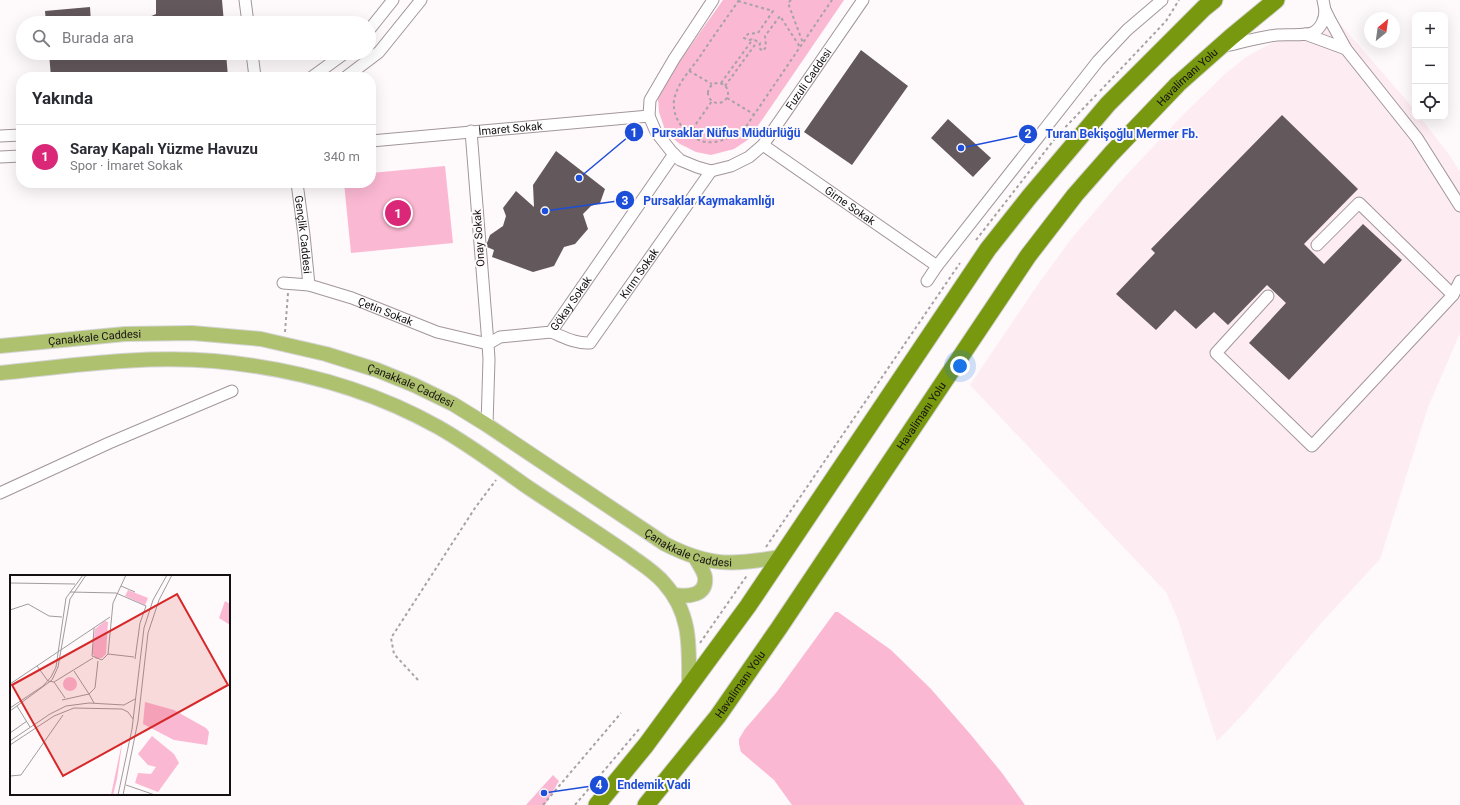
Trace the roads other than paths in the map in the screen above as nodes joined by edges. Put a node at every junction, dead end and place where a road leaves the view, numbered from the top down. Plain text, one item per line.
1 (245, 0) edge
2 (393, 0) edge
3 (421, 0) edge
4 (713, 0) edge
5 (863, 0) edge
6 (1162, 0) edge
7 (1214, 0) edge
8 (1276, 0) edge
9 (1324, 5) edge
10 (247, 16) edge
11 (376, 21) edge
12 (1305, 34) junction
13 (1219, 48) junction
14 (1346, 49) junction
15 (376, 54) edge
16 (253, 60) edge
17 (335, 60) edge
18 (368, 60) edge
19 (254, 72) edge
20 (319, 72) edge
21 (353, 72) edge
22 (650, 116) junction
23 (471, 131) junction
24 (16, 135) edge
25 (0, 136) edge
26 (376, 140) edge
27 (763, 145) junction
28 (674, 154) junction
29 (16, 156) edge
30 (0, 157) edge
31 (711, 171) junction
32 (298, 188) edge
33 (1460, 206) edge
34 (1317, 245) dead end
35 (936, 266) junction
36 (1460, 280) edge
37 (927, 281) dead end
38 (286, 284) road end
39 (308, 286) junction
40 (1453, 295) junction
41 (1268, 296) dead end
42 (552, 332) junction
43 (488, 344) junction
44 (0, 346) edge
45 (0, 373) edge
46 (232, 390) dead end
47 (487, 425) junction
48 (0, 493) edge
49 (695, 558) junction
50 (780, 558) junction
51 (674, 595) junction
52 (689, 687) junction
53 (597, 805) edge
54 (646, 805) edge

1 - 10 street
2 - 11 street
3 - 15 street
4 - 22 street
5 - 27 street, Fuzuli Caddesi
6 - 35 street
7 - 50 highway
8 - 13 highway, Havalimanı Yolu
9 - 12 street
9 - 14 street
12 - 13 street
12 - 14 street
13 - 54 highway, Havalimanı Yolu
14 - 33 street
16 - 19 street
17 - 20 street
18 - 21 street
22 - 23 street, İmaret Sokak
22 - 28 street
23 - 26 street, İmaret Sokak
23 - 43 street, Onay Sokak
24 - 25 street
27 - 31 street, Fuzuli Caddesi
27 - 35 street, Girne Sokak
28 - 31 street
28 - 42 street, Gökay Sokak
29 - 30 street
31 - 42 street, Kırım Sokak
32 - 39 street, Gençlik Caddesi
34 - 40 street
35 - 37 street
36 - 40 street
38 - 39 street, Çetin Sokak
39 - 43 street, Çetin Sokak
40 - 41 street
42 - 43 street, Gökay Sokak
43 - 47 street
44 - 47 main road, Çanakkale Caddesi
45 - 51 main road
46 - 48 street
47 - 49 main road, Çanakkale Caddesi
49 - 50 main road, Çanakkale Caddesi
49 - 51 main road
50 - 52 highway
51 - 52 main road
52 - 53 highway

